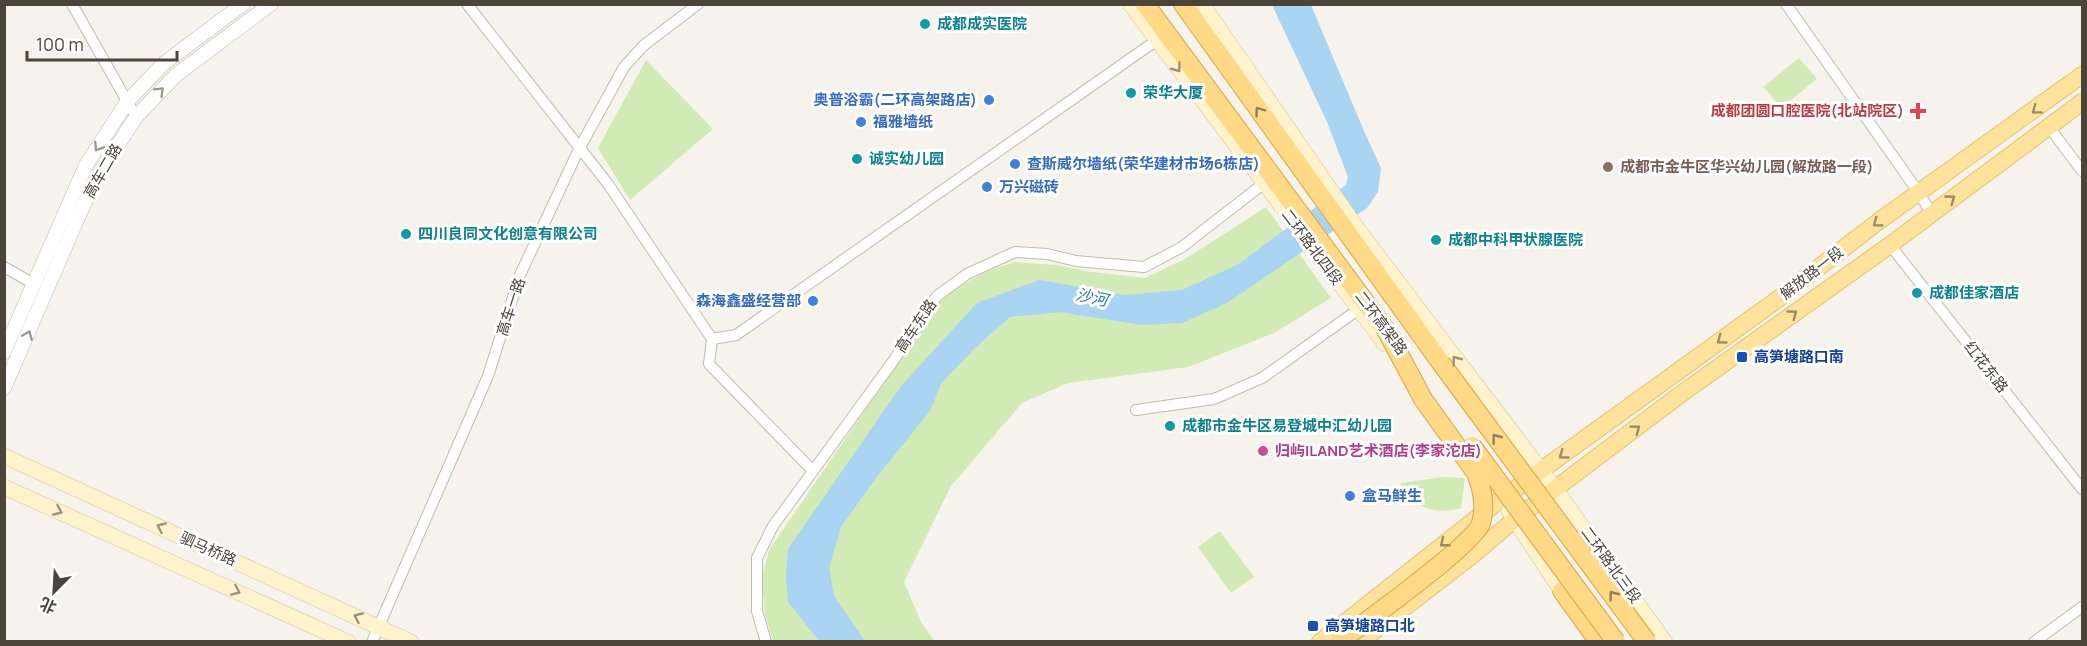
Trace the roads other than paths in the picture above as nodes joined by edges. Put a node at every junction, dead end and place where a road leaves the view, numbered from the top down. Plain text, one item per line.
1 (72, 4) edge
2 (243, 4) edge
3 (271, 4) edge
4 (467, 4) edge
5 (698, 4) edge
6 (1130, 4) edge
7 (1145, 4) edge
8 (1183, 4) edge
9 (1202, 4) edge
10 (1786, 4) edge
11 (1157, 40) junction
12 (2082, 75) edge
13 (127, 102) junction
14 (2082, 102) edge
15 (136, 117) junction
16 (2049, 127) junction
17 (579, 149) junction
18 (2082, 171) edge
19 (1263, 184) junction
20 (1919, 193) junction
21 (1931, 213) junction
22 (1890, 245) junction
23 (4, 267) edge
24 (34, 284) junction
25 (1359, 309) junction
26 (1385, 328) junction
27 (712, 339) junction
28 (4, 351) edge
29 (4, 388) edge
30 (1136, 411) dead end
31 (4, 456) edge
32 (1541, 470) junction
33 (813, 471) junction
34 (4, 487) edge
35 (2082, 489) edge
36 (1556, 490) junction
37 (1500, 500) junction
38 (1515, 519) junction
39 (1562, 591) junction
40 (2082, 607) edge
41 (378, 627) junction
42 (348, 642) edge
43 (372, 642) edge
44 (411, 642) edge
45 (766, 642) edge
46 (1320, 642) edge
47 (1339, 642) edge
48 (1360, 642) edge
49 (1594, 642) edge
50 (1599, 642) edge
51 (1617, 642) edge
52 (1647, 642) edge
53 (1665, 642) edge
54 (2034, 642) edge

1 - 13 street
2 - 13 street, 高车二路
15 -> 3 street, 高车二路
4 - 17 street
5 - 17 street, 高车一路
6 - 11 main road, 二环路北四段
7 - 26 highway, 二环高架路
52 -> 8 highway, 二环高架路, bridge
32 -> 9 main road
10 - 20 street
11 -> 19 main road, 二环路北四段
11 - 27 street
12 -> 20 main road, 解放路一段
13 - 15 street
13 -> 24 street, 高车二路
14 - 16 main road, 解放路一段
29 -> 15 street, 高车二路
16 - 18 street
21 -> 16 main road, 解放路一段
17 - 27 street
17 - 41 street, 高车一路
19 - 25 main road, 二环路北四段
19 - 33 street, 高车东路
20 - 21 street
20 -> 32 main road, 解放路一段
21 - 22 main road, 解放路一段
22 - 35 street, 红花东路
36 -> 22 main road, 解放路一段
23 - 24 street
24 - 28 street, 高车二路
25 - 30 street
25 - 37 main road, 二环路北四段
26 - 47 highway, bridge
26 - 51 highway, 二环高架路, bridge
27 - 33 street
41 -> 31 main road, 驷马桥路
32 - 36 main road
32 - 37 main road, 解放路一段
33 - 45 street, 高车东路
34 -> 42 main road, 驷马桥路
36 - 38 main road, 解放路一段
36 - 53 main road, 二环路北三段
37 - 38 main road, 二环路北四段
37 -> 46 main road, 解放路一段
38 - 39 main road
38 - 48 main road, 解放路一段
39 - 49 main road
39 - 50 highway
40 - 54 street
41 - 43 street, 高车一路
41 - 44 main road, 驷马桥路

